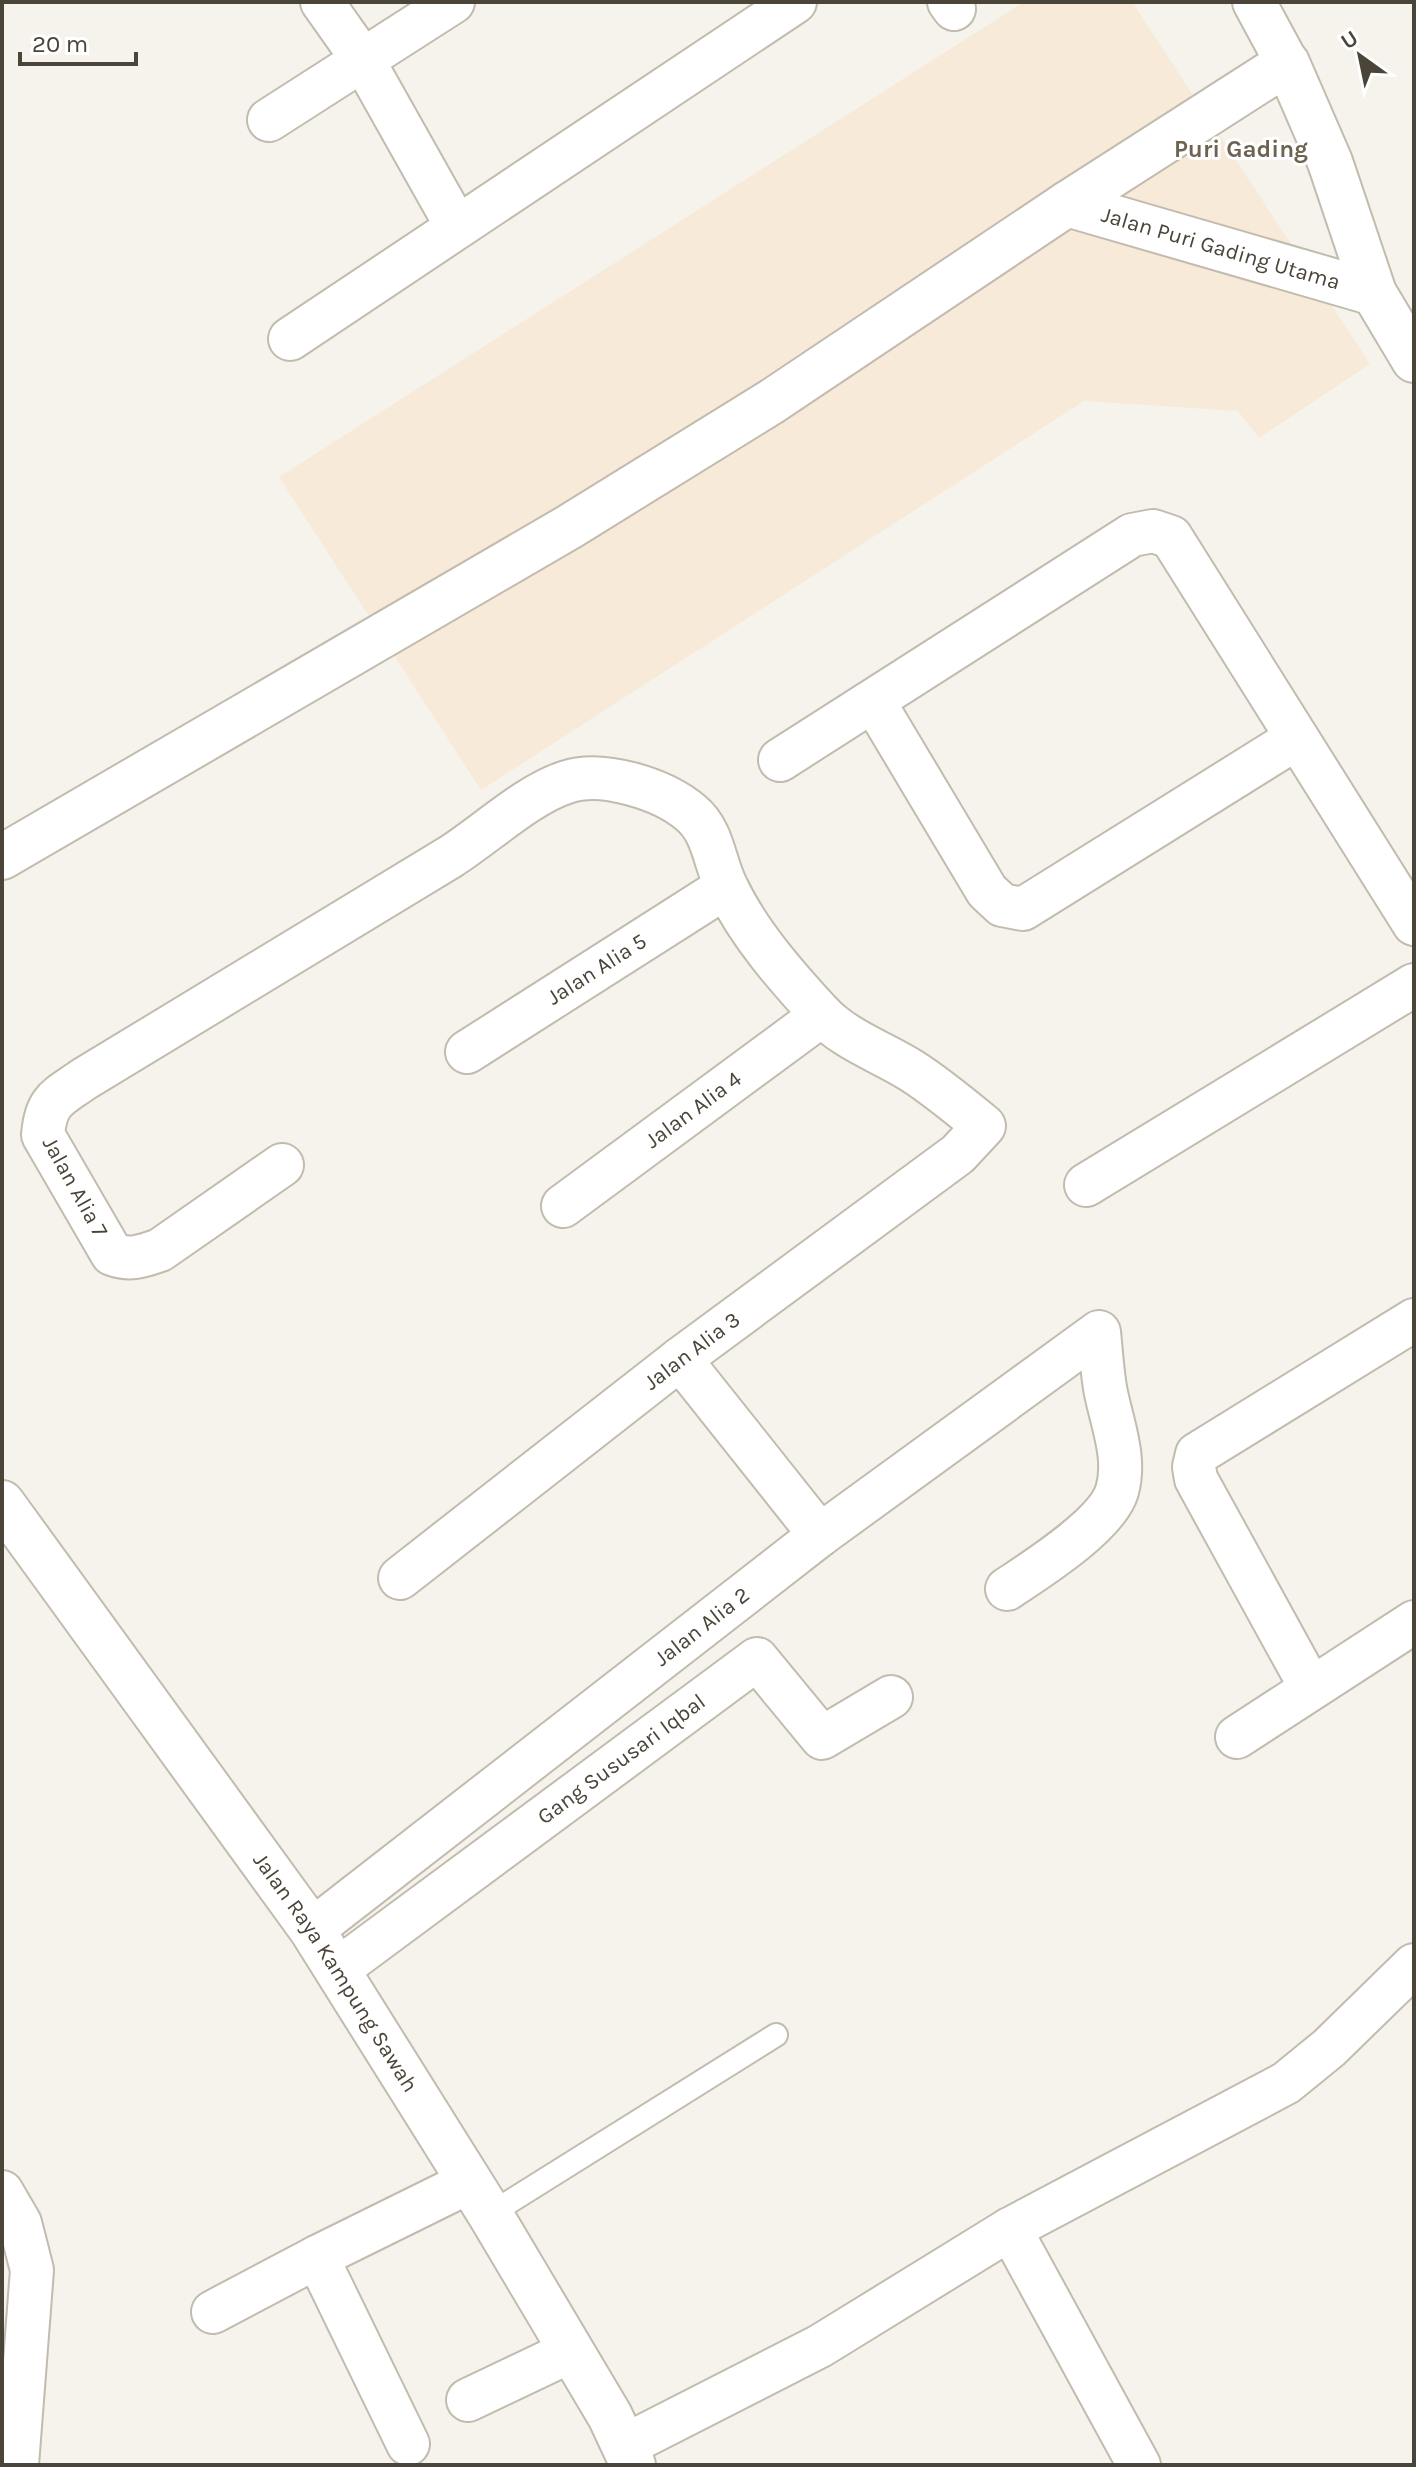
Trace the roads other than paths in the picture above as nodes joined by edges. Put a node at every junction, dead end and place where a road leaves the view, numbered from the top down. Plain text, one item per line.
1 (322, 2) edge
2 (453, 2) edge
3 (795, 2) edge
4 (1254, 2) edge
5 (363, 60) junction
6 (1287, 63) junction
7 (269, 120) dead end
8 (1067, 204) junction
9 (457, 227) junction
10 (1374, 293) junction
11 (290, 339) dead end
12 (1414, 360) edge
13 (874, 702) junction
14 (1297, 738) junction
15 (780, 760) dead end
16 (2, 857) edge
17 (726, 887) junction
18 (1414, 924) edge
19 (1414, 985) edge
20 (822, 1015) junction
21 (467, 1052) dead end
22 (282, 1165) dead end
23 (1086, 1185) dead end
24 (563, 1206) dead end
25 (1414, 1320) edge
26 (680, 1359) junction
27 (2, 1503) edge
28 (820, 1535) junction
29 (400, 1578) dead end
30 (1007, 1589) dead end
31 (1414, 1622) edge
32 (1311, 1688) junction
33 (891, 1697) dead end
34 (1237, 1737) dead end
35 (312, 1930) junction
36 (1414, 1965) edge
37 (337, 1970) junction
38 (776, 2035) dead end
39 (2, 2192) edge
40 (479, 2198) junction
41 (1010, 2229) junction
42 (317, 2257) junction
43 (213, 2312) dead end
44 (571, 2351) junction
45 (468, 2400) dead end
46 (11, 2418) edge
47 (408, 2444) dead end
48 (629, 2456) edge
49 (17, 2465) edge
50 (1139, 2465) edge

1 - 5 street
2 - 5 street
3 - 9 street
4 - 6 street
5 - 7 street
5 - 9 street
6 - 8 street
6 - 10 street, Jalan Puri Gading Utama
8 - 10 street, Jalan Puri Gading Utama
8 - 16 street
9 - 11 street
10 - 12 street, Jalan Puri Gading Utama
13 - 14 street
13 - 14 street
13 - 15 street
14 - 18 street
17 - 20 street
17 - 21 street, Jalan Alia 5
17 - 22 street, Jalan Alia 7
19 - 23 street
20 - 24 street, Jalan Alia 4
20 - 26 street, Jalan Alia 3
25 - 32 street
26 - 28 street
26 - 29 street, Jalan Alia 3
27 - 35 street, Jalan Raya Kampung Sawah
28 - 30 street, Jalan Alia 2
28 - 35 street, Jalan Alia 2
31 - 32 street
32 - 34 street
33 - 37 street, Gang Sususari Iqbal
35 - 37 street, Jalan Raya Kampung Sawah
36 - 41 street
37 - 40 street, Jalan Raya Kampung Sawah
38 - 40 lane
39 - 46 street
40 - 42 street
40 - 44 street, Jalan Raya Kampung Sawah
41 - 48 street
41 - 50 street
42 - 43 street
42 - 47 street
44 - 45 street
44 - 48 street, Jalan Raya Kampung Sawah
46 - 49 street

